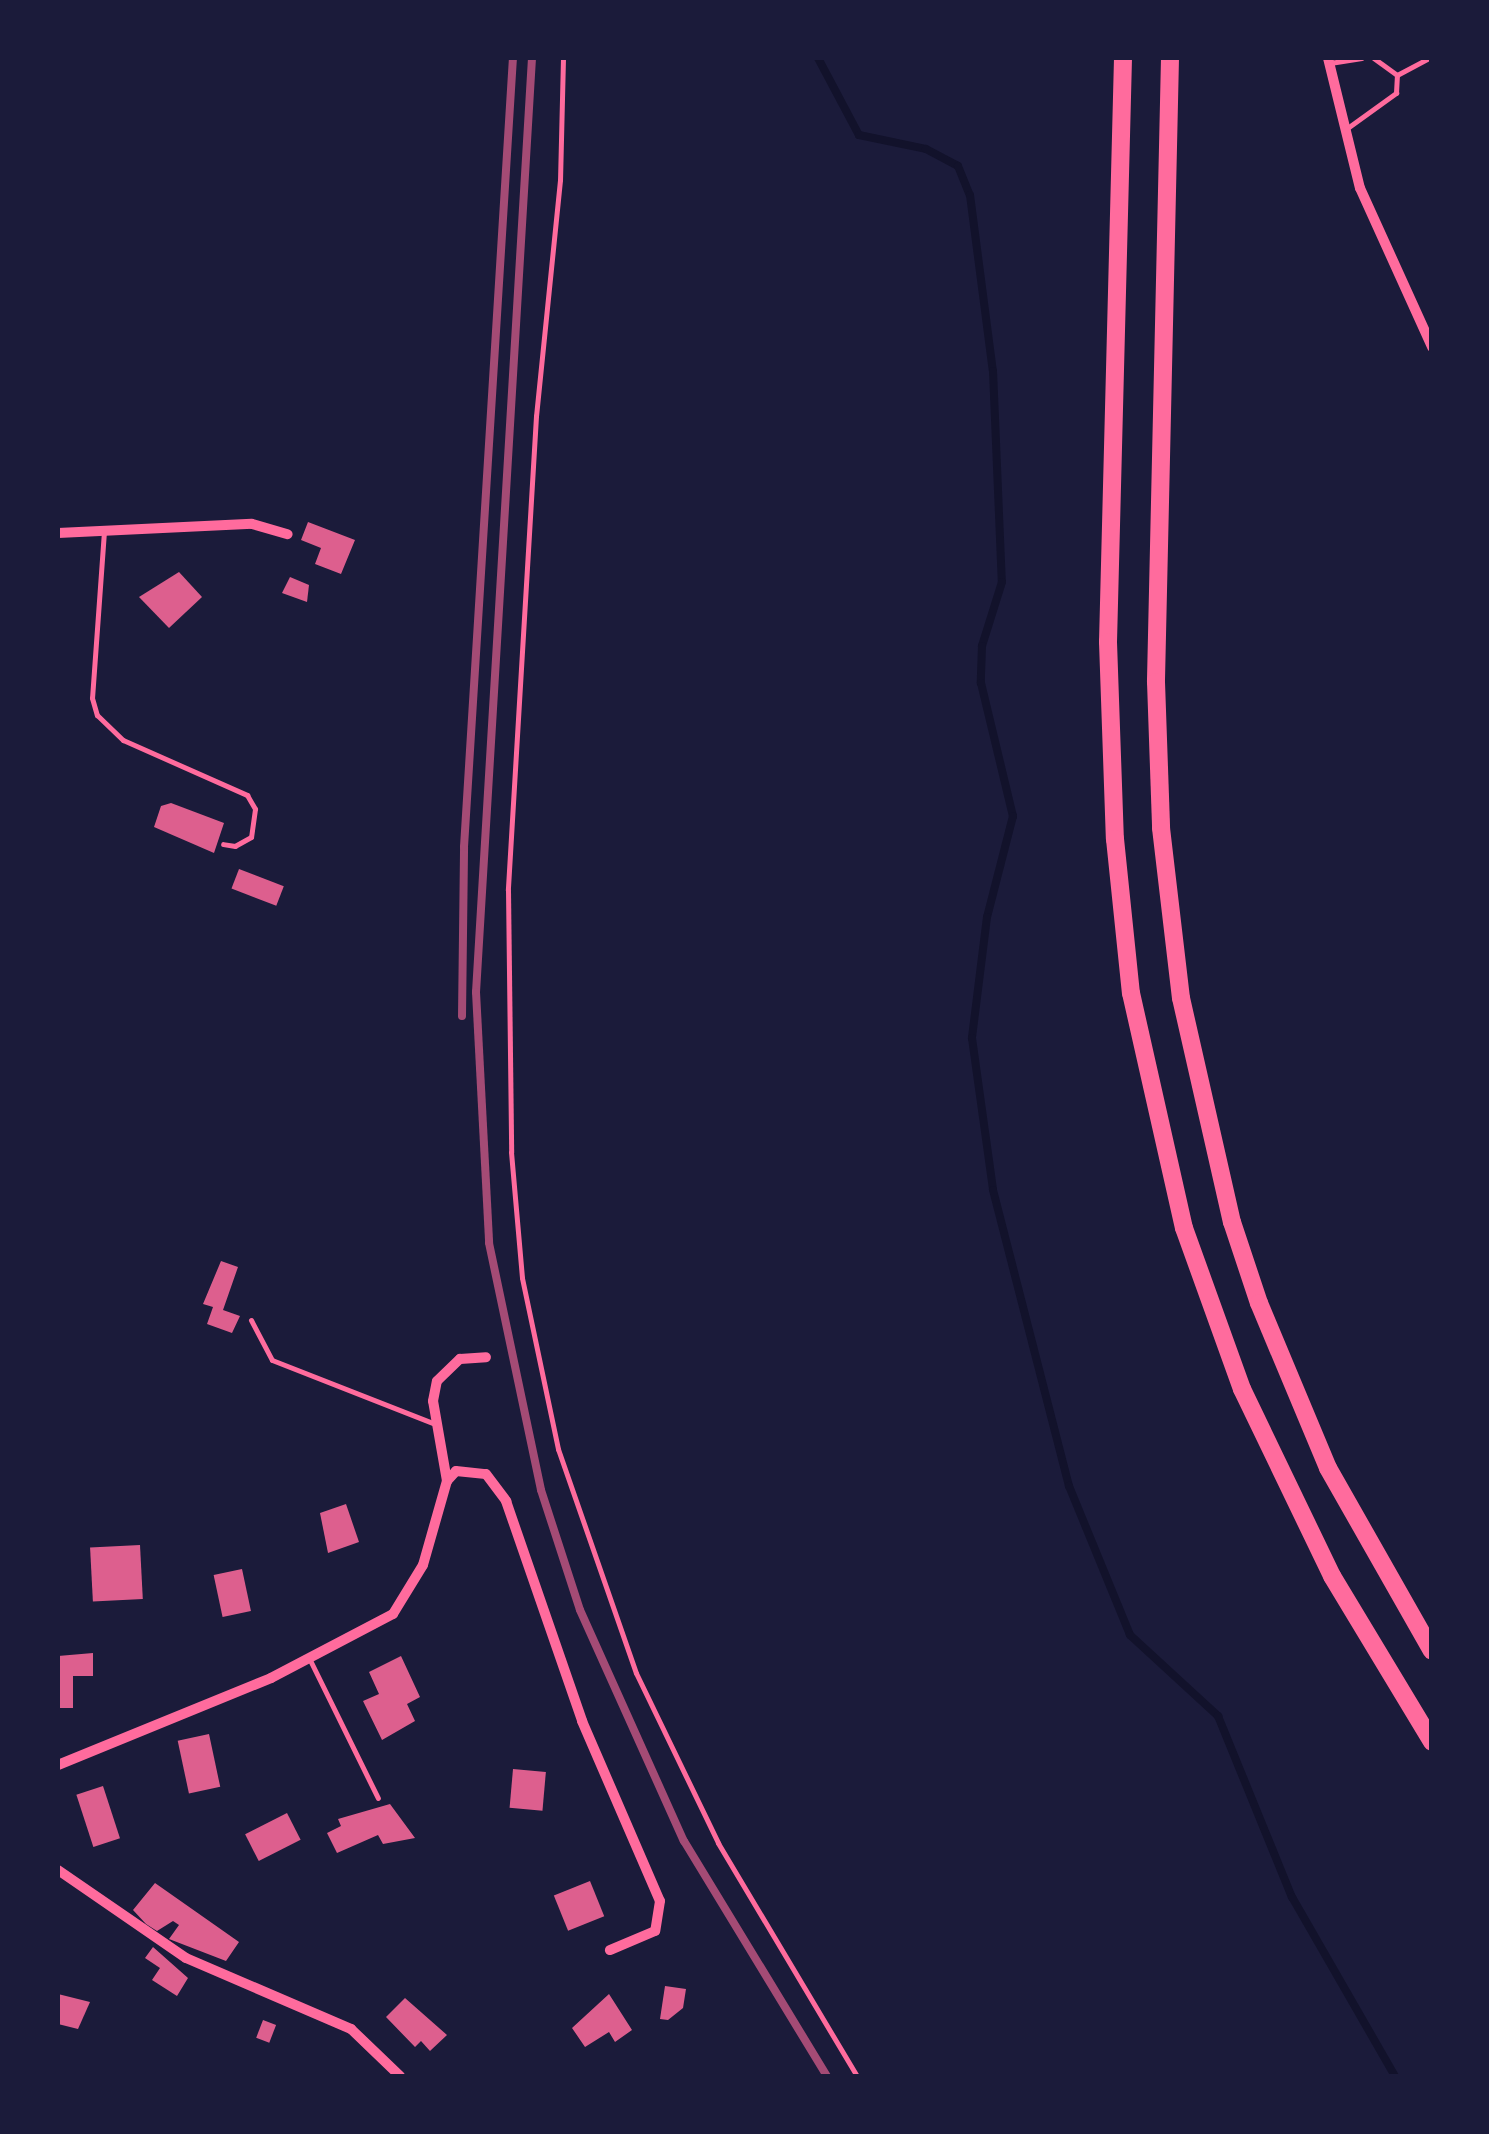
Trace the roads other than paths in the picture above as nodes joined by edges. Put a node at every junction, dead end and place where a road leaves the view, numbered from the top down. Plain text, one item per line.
1 (562, 58) edge
2 (1123, 58) edge
3 (1170, 58) edge
4 (1362, 58) edge
5 (1374, 58) edge
6 (1429, 58) edge
7 (1329, 60) edge
8 (1397, 75) junction
9 (1343, 131) junction
10 (1432, 347) edge
11 (104, 531) junction
12 (58, 532) edge
13 (288, 534) dead end
14 (223, 844) dead end
15 (251, 1320) dead end
16 (486, 1357) dead end
17 (435, 1424) junction
18 (447, 1481) junction
19 (1432, 1652) edge
20 (309, 1658) junction
21 (1432, 1742) edge
22 (58, 1765) edge
23 (378, 1798) dead end
24 (58, 1870) edge
25 (610, 1950) dead end
26 (400, 2076) edge
27 (858, 2076) edge

1 - 27 lane
2 - 21 highway
3 - 19 highway
4 - 7 lane
5 - 8 lane
6 - 8 lane
7 - 9 street
8 - 9 lane
9 - 10 street
11 - 12 street
11 - 13 street
11 - 14 lane
15 - 17 lane
16 - 17 street
17 - 18 street
18 - 20 street
18 - 25 street
20 - 22 street
20 - 23 lane
24 - 26 street

